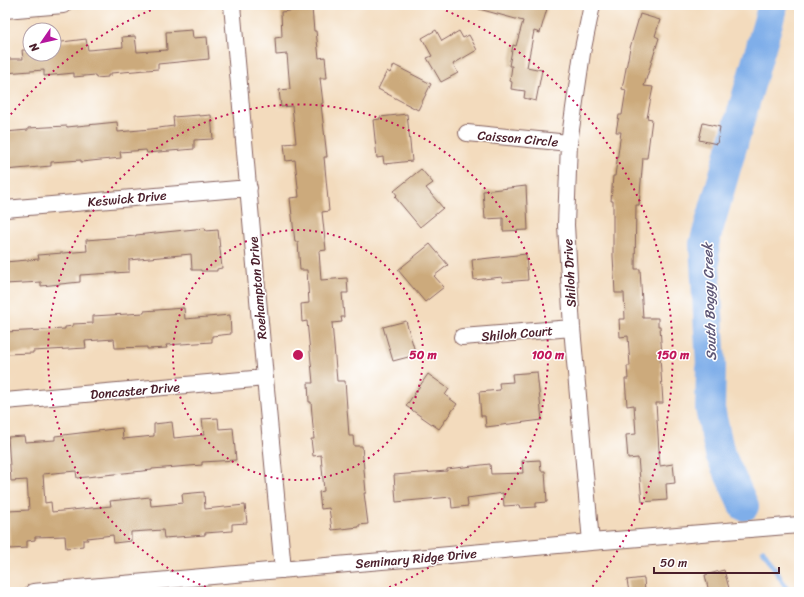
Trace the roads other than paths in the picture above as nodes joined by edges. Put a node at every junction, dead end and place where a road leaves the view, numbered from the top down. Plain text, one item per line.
1 (63, 5) edge
2 (232, 5) edge
3 (592, 5) edge
4 (5, 10) edge
5 (467, 134) dead end
6 (569, 143) junction
7 (249, 188) junction
8 (5, 209) edge
9 (572, 328) junction
10 (462, 337) dead end
11 (265, 378) junction
12 (5, 401) edge
13 (792, 525) edge
14 (591, 542) junction
15 (283, 570) junction
16 (42, 592) edge

1 - 4 street
2 - 7 street, Roehampton Drive
3 - 6 street, Shiloh Drive
5 - 6 street, Caisson Circle
6 - 9 street, Shiloh Drive
7 - 8 street, Keswick Drive
7 - 11 street, Roehampton Drive
9 - 10 street, Shiloh Court
9 - 14 street, Shiloh Drive
11 - 12 street, Doncaster Drive
11 - 15 street, Roehampton Drive
13 - 14 street, Seminary Ridge Drive
14 - 15 street, Seminary Ridge Drive
15 - 16 street, Seminary Ridge Drive

